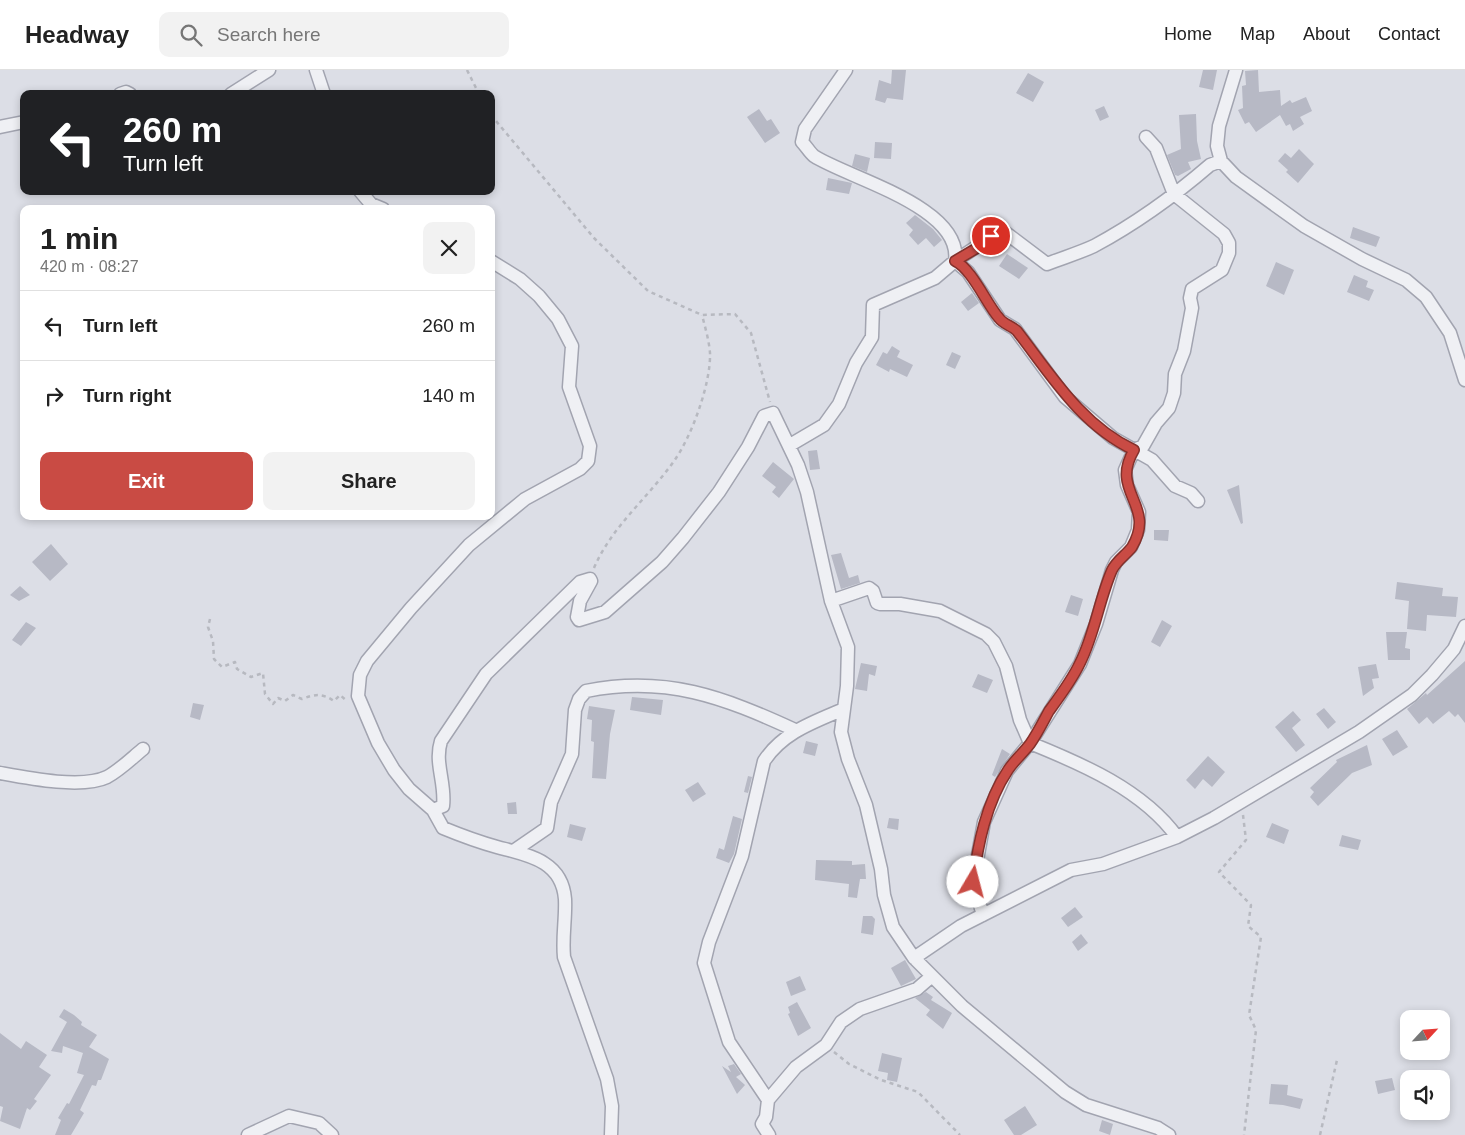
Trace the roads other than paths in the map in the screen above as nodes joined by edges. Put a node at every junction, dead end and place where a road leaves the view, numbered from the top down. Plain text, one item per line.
1 (269, 70) edge
2 (316, 70) edge
3 (846, 70) edge
4 (1236, 70) edge
5 (237, 90) edge
6 (323, 90) edge
7 (20, 123) edge
8 (0, 127) edge
9 (1146, 137) dead end
10 (1221, 161) junction
11 (1174, 194) junction
12 (363, 195) edge
13 (373, 205) edge
14 (955, 261) junction
15 (495, 263) edge
16 (1465, 380) edge
17 (790, 445) junction
18 (1134, 450) junction
19 (1198, 501) dead end
20 (831, 601) junction
21 (1465, 626) edge
22 (844, 709) junction
23 (795, 730) junction
24 (1030, 743) junction
25 (143, 748) dead end
26 (0, 773) edge
27 (433, 810) junction
28 (1177, 837) junction
29 (515, 850) junction
30 (983, 915) junction
31 (914, 958) junction
32 (932, 976) junction
33 (768, 1100) junction
34 (248, 1135) edge
35 (332, 1135) edge
36 (611, 1135) edge
37 (769, 1135) edge
38 (1169, 1135) edge

1 - 5 street
2 - 6 street
3 - 14 street
4 - 10 street
7 - 8 street
9 - 11 street
10 - 11 street
10 - 16 street
11 - 14 street
11 - 18 street
12 - 13 street
14 - 17 street
14 - 18 street
15 - 27 street
17 - 20 street
17 - 27 street
18 - 19 street
18 - 24 street
20 - 22 street
20 - 24 street
21 - 28 street
22 - 23 street
22 - 31 street
23 - 29 street
23 - 33 street
24 - 28 street
24 - 30 street
25 - 26 street
27 - 29 street
28 - 30 street
29 - 36 street
30 - 31 street
31 - 32 street
32 - 33 street
32 - 38 street
33 - 37 street
34 - 35 street

